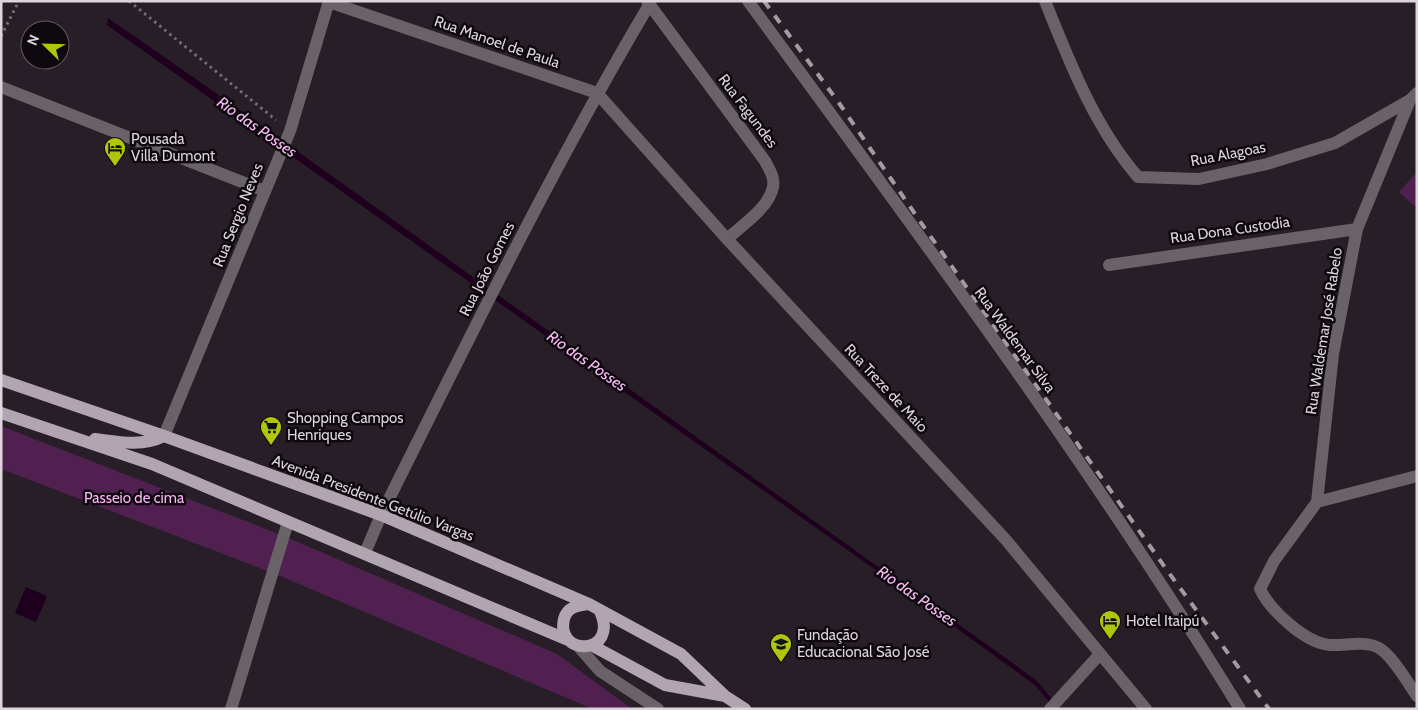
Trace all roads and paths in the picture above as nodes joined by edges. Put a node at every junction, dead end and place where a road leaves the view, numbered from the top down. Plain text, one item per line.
1 (20, 1) edge
2 (129, 1) edge
3 (748, 1) edge
4 (1045, 1) edge
5 (329, 2) edge
6 (648, 3) edge
7 (1, 36) edge
8 (1, 87) edge
9 (597, 93) junction
10 (1413, 97) edge
11 (288, 136) junction
12 (265, 191) junction
13 (1357, 229) junction
14 (727, 240) junction
15 (1109, 265) dead end
16 (1, 380) edge
17 (1, 414) edge
18 (34, 424) junction
19 (164, 436) junction
20 (1417, 476) edge
21 (1317, 502) junction
22 (381, 515) junction
23 (288, 522) junction
24 (365, 553) junction
25 (589, 604) junction
26 (600, 611) junction
27 (568, 640) junction
28 (593, 646) junction
29 (579, 647) junction
30 (1100, 654) junction
31 (725, 696) junction
32 (1417, 696) edge
33 (231, 709) edge
34 (658, 709) edge
35 (745, 709) edge
36 (1050, 709) edge
37 (1146, 709) edge
38 (1240, 709) edge

1 - 7 path
2 - 11 path
3 - 38 street, Rua Waldemar Silva
4 - 10 street, Rua Alagoas
5 - 9 street, Rua Manoel de Paula
5 - 11 street, Rua Sergio Neves
6 - 9 street, Rua João Gomes
6 - 14 street, Rua Fagundes
8 - 12 street
9 - 14 street, Rua Treze de Maio
9 - 22 street, Rua João Gomes
10 - 13 street, Rua Waldemar José Rabelo
11 - 12 street, Rua Sergio Neves
12 - 19 street, Rua Sergio Neves
13 - 15 street, Rua Dona Custodia
13 - 21 street, Rua Waldemar José Rabelo
14 - 30 street, Rua Treze de Maio
16 - 19 main road, Avenida Presidente Getúlio Vargas
17 - 18 main road
18 - 19 main road
18 - 23 main road
19 - 22 main road, Avenida Presidente Getúlio Vargas
20 - 21 street
21 - 32 street, Rua Waldemar José Rabelo
22 - 24 street, Rua João Gomes
22 - 25 main road, Avenida Presidente Getúlio Vargas
23 - 24 main road
23 - 33 street
24 - 27 main road
25 - 26 main road
25 - 27 main road
26 - 28 main road
26 - 31 main road
27 - 29 main road
28 - 29 main road
28 - 31 main road
29 - 34 street
30 - 36 street
30 - 37 street, Rua Treze de Maio
31 - 35 main road

